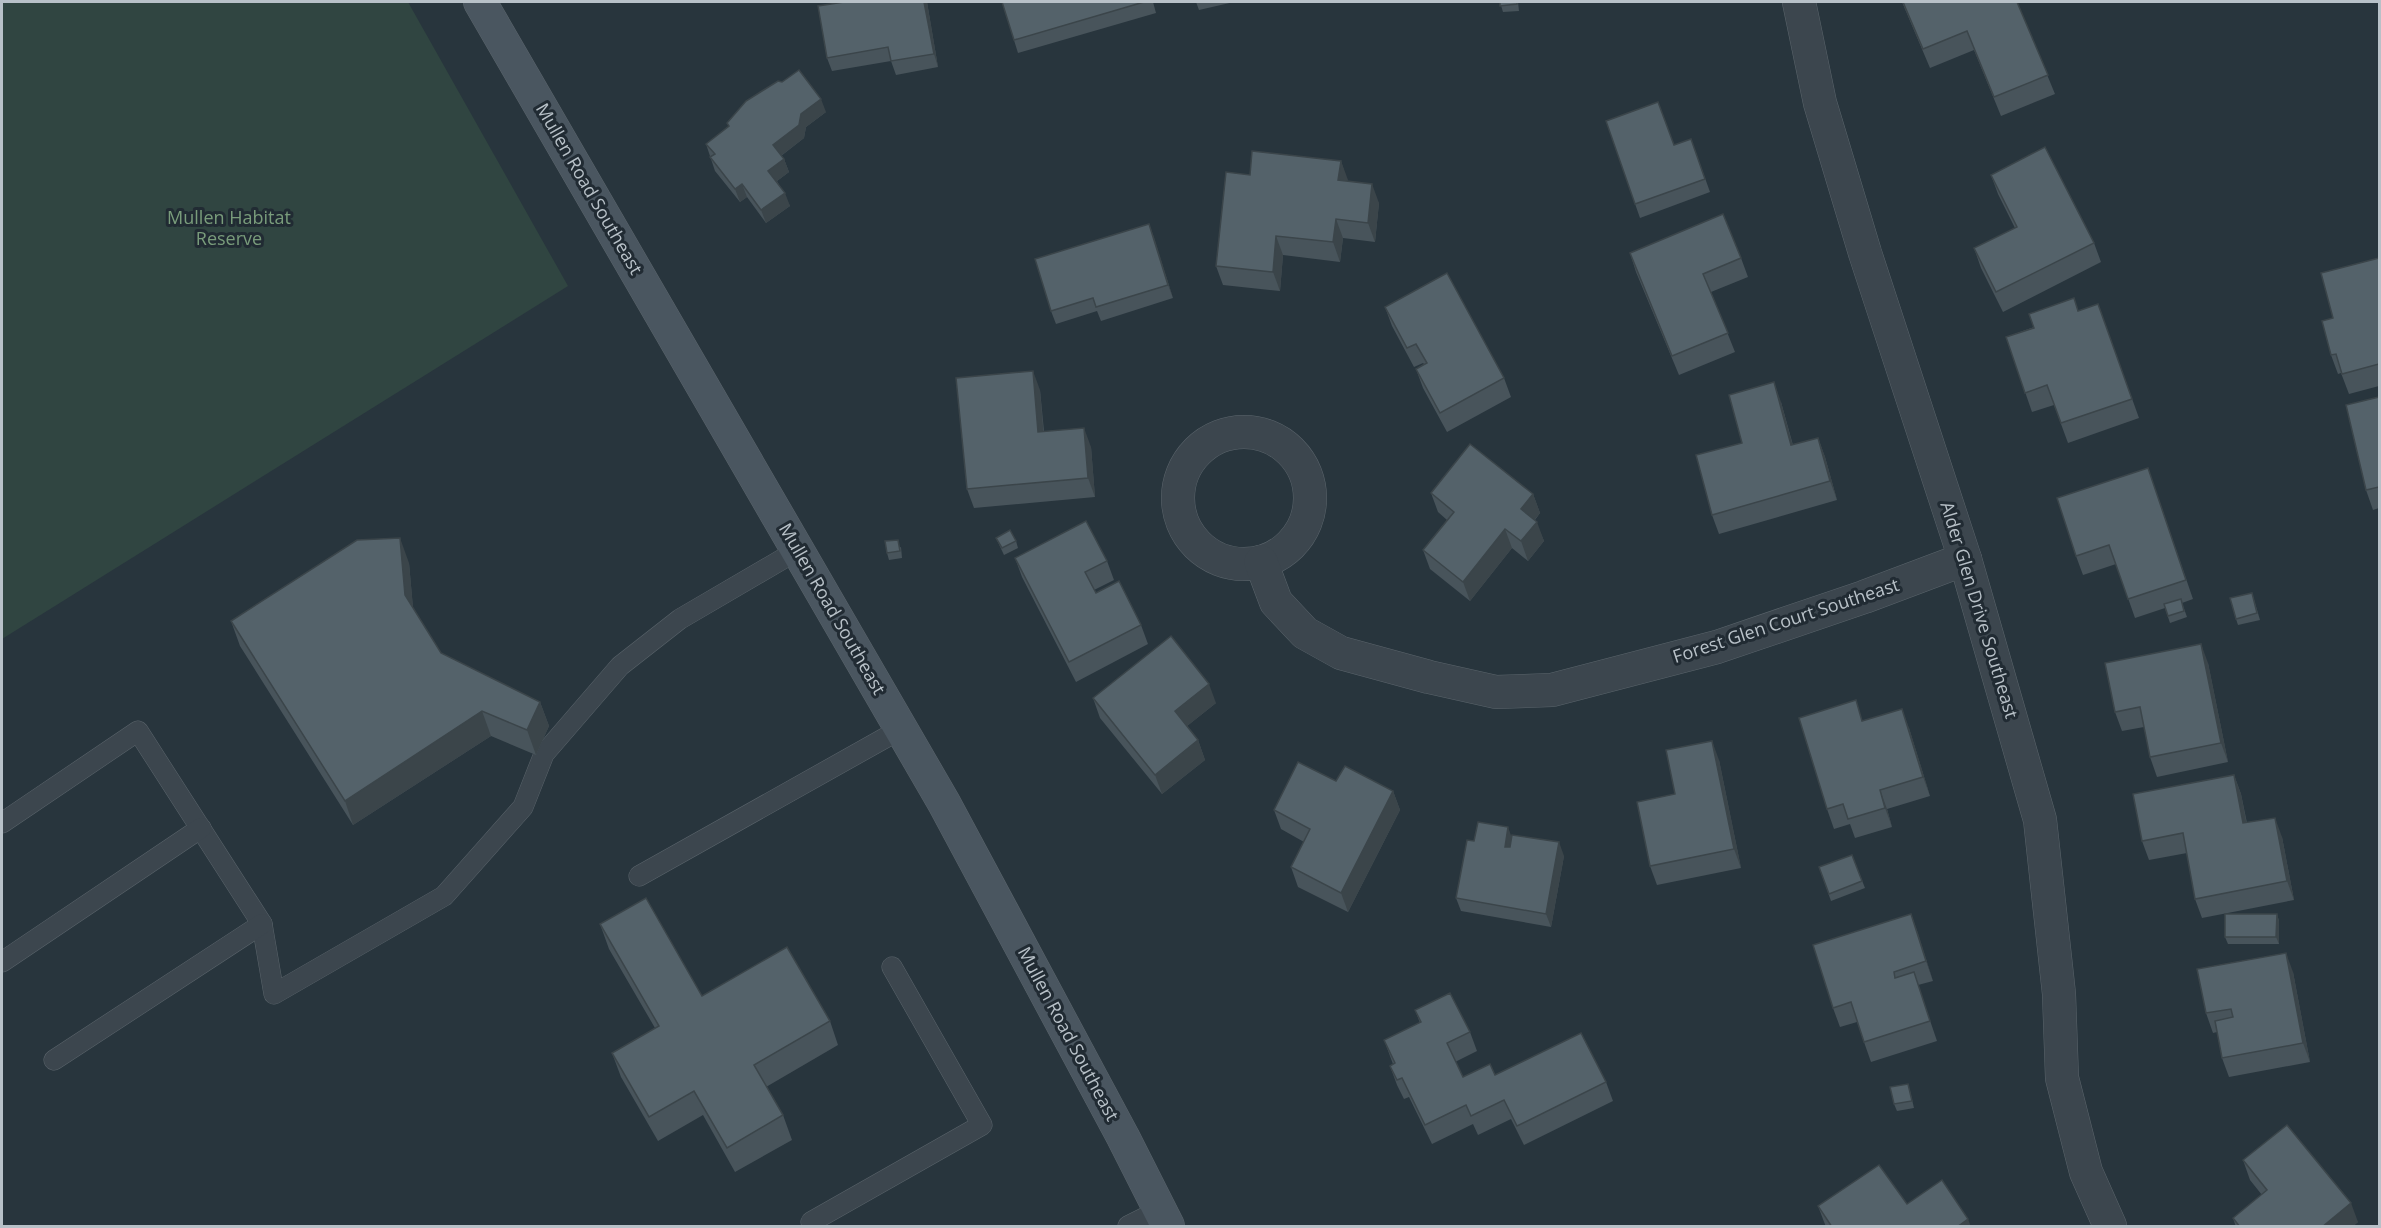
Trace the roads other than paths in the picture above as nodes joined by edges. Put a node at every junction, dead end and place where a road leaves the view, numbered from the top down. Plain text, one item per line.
1 (480, 2) edge
2 (1799, 2) edge
3 (798, 550) junction
4 (1965, 559) junction
5 (1261, 562) junction
6 (901, 729) junction
7 (2, 823) edge
8 (201, 828) junction
9 (639, 876) dead end
10 (262, 924) junction
11 (2, 962) edge
12 (892, 967) dead end
13 (54, 1060) dead end
14 (1164, 1218) edge
15 (811, 1222) dead end
16 (1128, 1227) edge
17 (2110, 1227) edge

1 - 3 street, Mullen Road Southeast
2 - 4 street, Alder Glen Drive Southeast
3 - 6 street, Mullen Road Southeast
3 - 10 lane
4 - 5 street, Forest Glen Court Southeast
4 - 17 street, Alder Glen Drive Southeast
5 - 5 street
6 - 9 lane
6 - 14 street, Mullen Road Southeast
7 - 8 lane
8 - 10 lane
8 - 11 lane
10 - 13 lane
12 - 15 lane
14 - 16 lane

